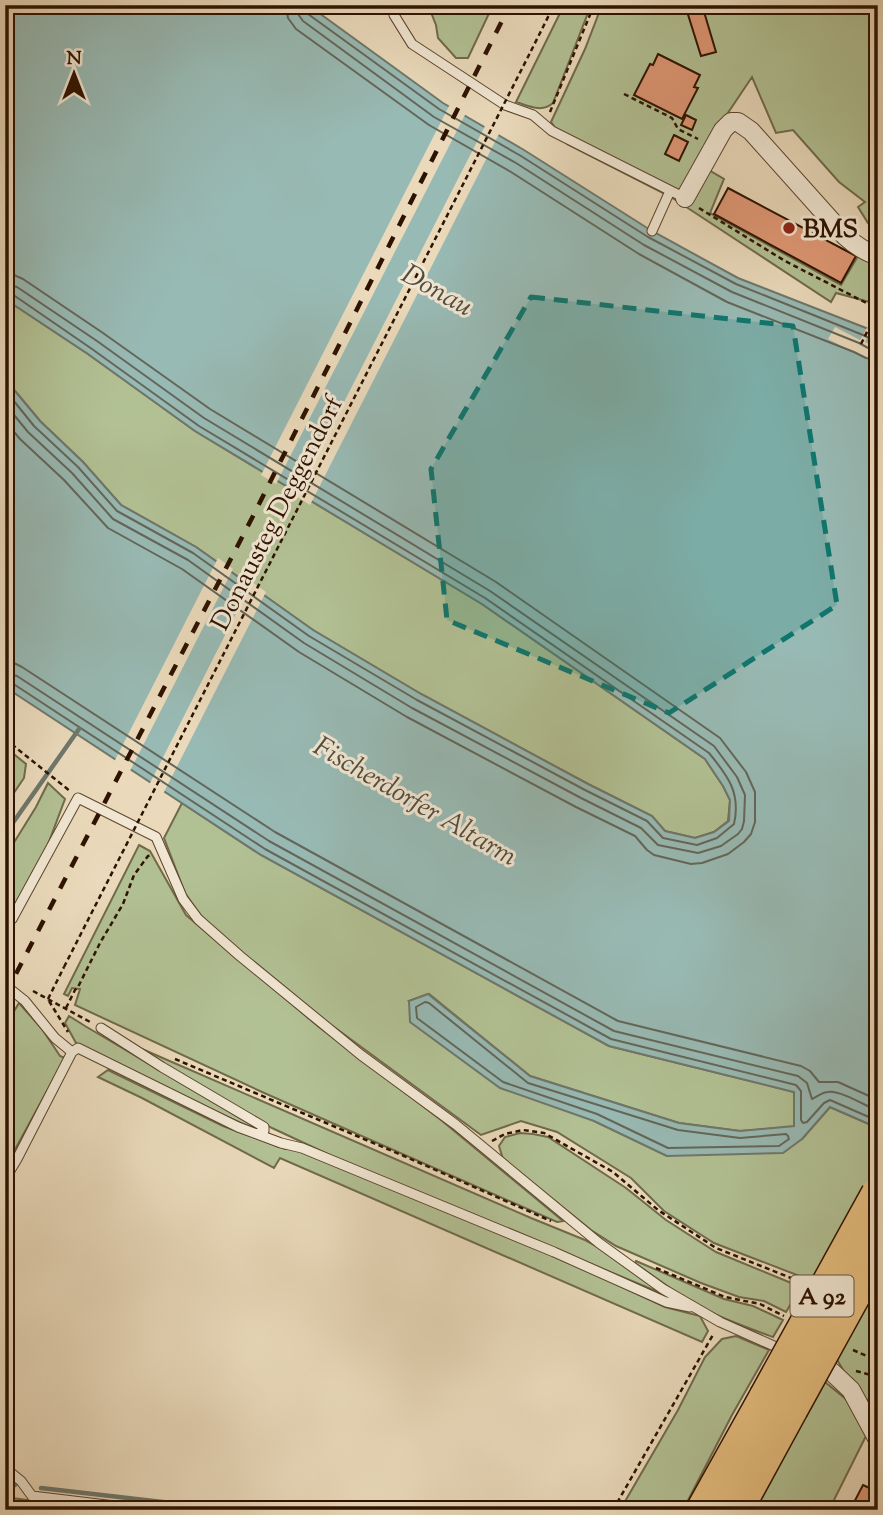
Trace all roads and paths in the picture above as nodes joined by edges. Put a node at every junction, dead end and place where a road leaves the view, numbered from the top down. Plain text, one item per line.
1 (366, 5) edge
2 (398, 5) edge
3 (554, 5) edge
4 (594, 5) edge
5 (394, 15) junction
6 (624, 94) dead end
7 (543, 122) junction
8 (714, 146) junction
9 (678, 195) junction
10 (652, 231) dead end
11 (878, 256) edge
12 (878, 310) edge
13 (861, 344) dead end
14 (5, 739) edge
15 (78, 798) junction
16 (162, 850) junction
17 (5, 923) edge
18 (5, 985) edge
19 (48, 999) junction
20 (65, 1009) junction
21 (63, 1023) dead end
22 (101, 1028) joint
23 (72, 1052) junction
24 (175, 1059) dead end
25 (257, 1134) junction
26 (482, 1146) junction
27 (5, 1179) edge
28 (878, 1194) edge
29 (552, 1221) dead end
30 (878, 1251) edge
31 (650, 1265) dead end
32 (802, 1283) dead end
33 (760, 1304) dead end
34 (695, 1308) junction
35 (720, 1322) junction
36 (855, 1351) dead end
37 (797, 1356) dead end
38 (809, 1361) dead end
39 (878, 1361) edge
40 (832, 1372) joint
41 (778, 1403) junction
42 (878, 1440) edge
43 (5, 1468) edge
44 (148, 1510) edge
45 (613, 1510) edge
46 (704, 1510) edge
47 (736, 1510) edge

1 - 5 path
2 - 5 lane
3 - 19 path, Donausteg Deggendorf, bridge
4 - 7 path
5 - 7 lane
6 - 8 path
7 - 9 lane
8 - 9 street
8 - 11 street
9 - 10 lane
9 - 12 path
12 - 13 path
14 - 15 path
15 - 16 lane
15 - 17 lane
16 - 20 path
16 - 26 lane
18 - 23 lane
19 - 20 path
19 - 21 path
20 - 22 path
22 - 25 lane
23 - 25 lane
23 - 27 lane
24 - 29 path
25 - 34 lane
26 - 32 path
26 - 34 lane
28 - 41 highway, A 92, bridge
30 - 41 highway, A 92, bridge
31 - 33 path
34 - 35 lane
35 - 37 lane
35 - 45 path
36 - 39 path
38 - 40 lane
40 - 42 street
41 - 46 highway, A 92
41 - 47 highway, A 92
43 - 44 lane

